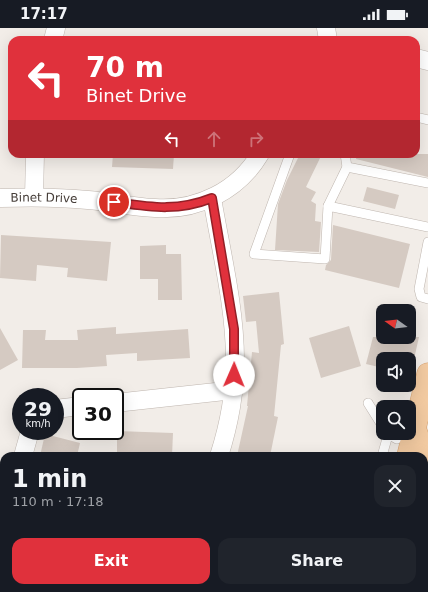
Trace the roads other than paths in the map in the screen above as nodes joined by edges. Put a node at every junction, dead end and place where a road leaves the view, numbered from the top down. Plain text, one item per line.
1 (35, 158) edge
2 (257, 158) edge
3 (289, 158) edge
4 (346, 158) edge
5 (347, 167) junction
6 (428, 183) edge
7 (34, 197) junction
8 (0, 198) edge
9 (212, 198) junction
10 (328, 206) junction
11 (428, 227) edge
12 (428, 242) edge
13 (428, 298) edge
14 (428, 374) edge
15 (234, 390) junction
16 (124, 402) edge
17 (368, 403) dead end
18 (376, 416) edge
19 (27, 440) edge
20 (385, 440) edge
21 (407, 441) edge
22 (24, 452) edge
23 (220, 452) edge
24 (383, 452) edge
25 (417, 452) edge

1 - 7 street
2 - 9 street, Binet Drive
3 - 10 lane
4 - 5 lane
5 - 6 lane
5 - 10 lane
7 - 8 street, Binet Drive
7 - 9 street, Binet Drive
9 - 15 street
10 - 11 lane
12 - 13 lane
14 - 21 main road
15 - 16 street
15 - 23 street
17 - 18 lane
19 - 22 street
20 - 24 lane
21 - 25 main road

